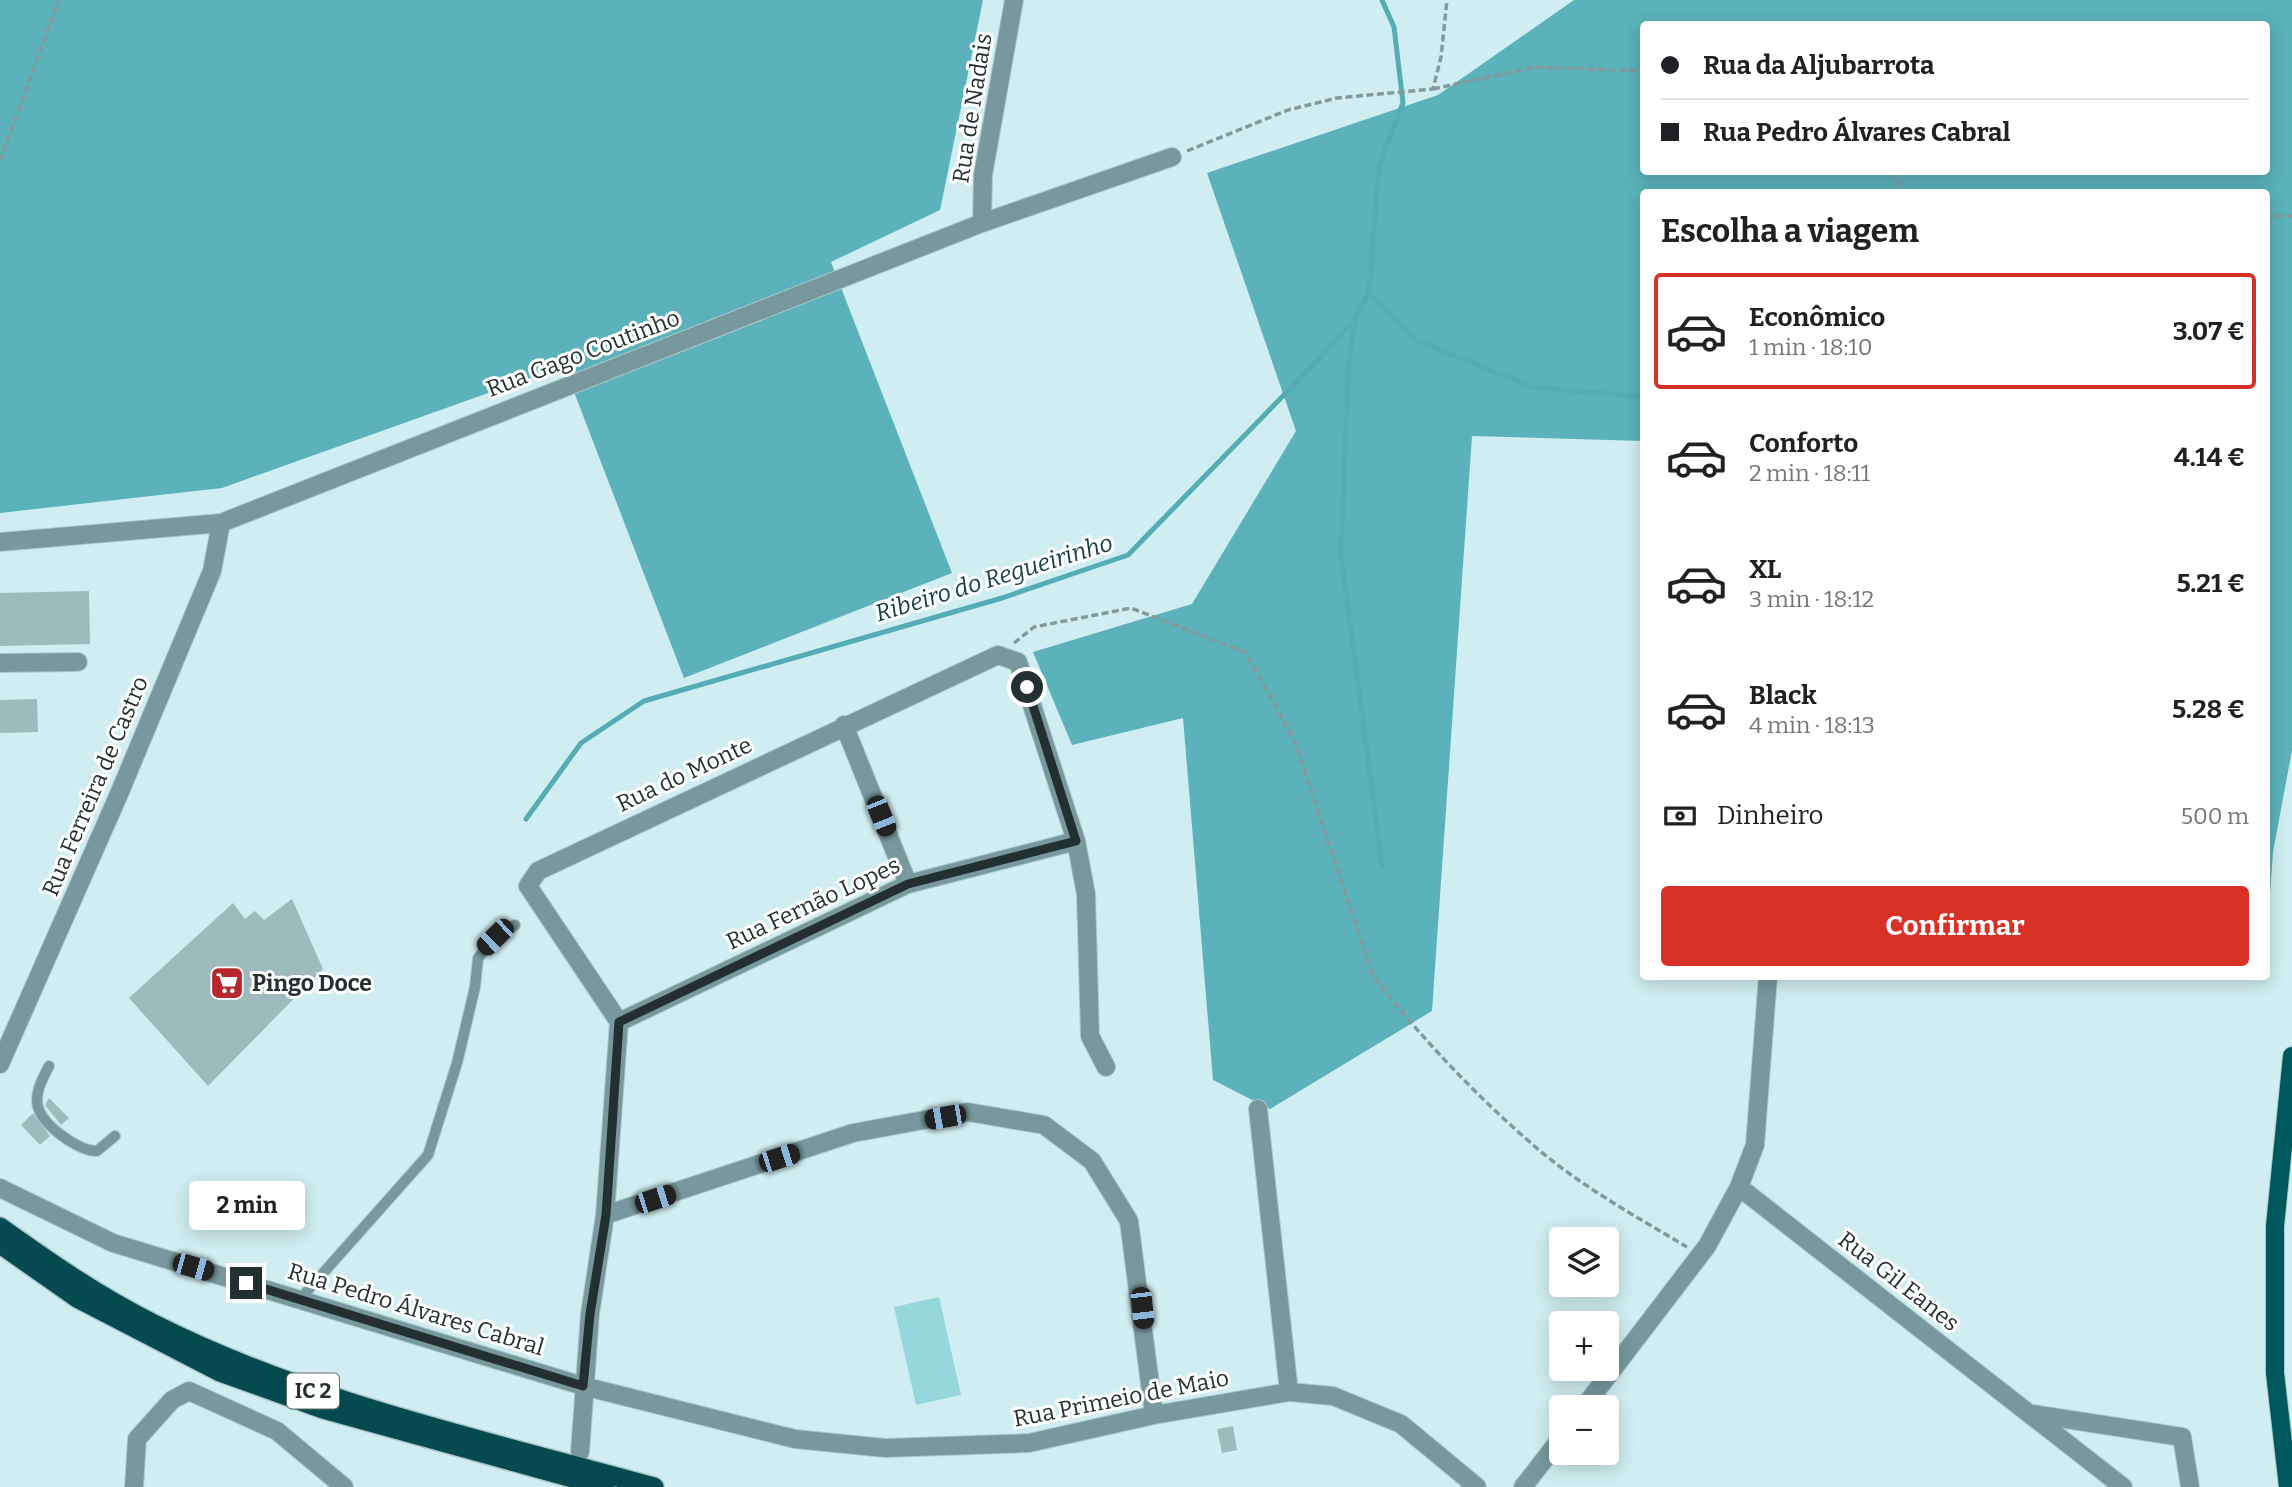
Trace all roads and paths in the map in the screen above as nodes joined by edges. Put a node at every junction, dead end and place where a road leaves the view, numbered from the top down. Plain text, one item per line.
1 (59, 0) edge
2 (1014, 0) edge
3 (1447, 0) edge
4 (1640, 71) edge
5 (1433, 89) junction
6 (1172, 157) joint
7 (0, 161) edge
8 (2270, 216) edge
9 (2292, 216) edge
10 (982, 223) junction
11 (220, 523) junction
12 (0, 542) edge
13 (998, 655) junction
14 (78, 662) dead end
15 (0, 663) edge
16 (844, 725) junction
17 (1076, 841) junction
18 (908, 884) junction
19 (515, 925) dead end
20 (1768, 980) edge
21 (619, 1022) junction
22 (2292, 1056) edge
23 (0, 1064) edge
24 (49, 1066) dead end
25 (1106, 1067) dead end
26 (1258, 1109) dead end
27 (115, 1136) dead end
28 (2292, 1168) edge
29 (1739, 1187) junction
30 (0, 1188) edge
31 (606, 1215) junction
32 (0, 1227) edge
33 (0, 1244) edge
34 (1700, 1255) junction
35 (300, 1299) junction
36 (583, 1386) junction
37 (1289, 1392) junction
38 (1593, 1395) edge
39 (2028, 1414) junction
40 (1154, 1415) junction
41 (2292, 1416) edge
42 (580, 1452) dead end
43 (1549, 1454) edge
44 (134, 1487) edge
45 (344, 1487) edge
46 (605, 1487) edge
47 (654, 1487) edge
48 (1477, 1487) edge
49 (1524, 1487) edge
50 (2123, 1487) edge
51 (2190, 1487) edge
52 (2288, 1487) edge

1 - 7 path
2 - 10 street, Rua de Nadais
3 - 5 path
4 - 5 path
5 - 6 path
6 - 10 street, Rua Gago Coutinho
8 - 9 path
10 - 11 street, Rua Gago Coutinho
11 - 12 street, Rua Gago Coutinho
11 - 23 street, Rua Ferreira de Castro
13 - 16 street, Rua do Monte
13 - 17 street
13 - 34 path
14 - 15 street
16 - 18 street
16 - 21 street, Rua do Monte
17 - 18 street, Rua Fernão Lopes
17 - 25 street
18 - 21 street, Rua Fernão Lopes
19 - 35 lane
20 - 29 street
21 - 31 street
22 - 52 main road
24 - 27 lane
26 - 37 street
28 - 41 main road
29 - 34 street
29 - 39 street, Rua Gil Eanes
30 - 35 street, Rua Pedro Álvares Cabral
31 - 36 street
31 - 40 street
32 - 47 highway, IC 2
33 - 46 highway, IC 2
34 - 38 street
35 - 36 street, Rua Pedro Álvares Cabral
36 - 40 street, Rua Primeio de Maio
36 - 42 street
37 - 40 street, Rua Primeio de Maio
37 - 48 street, Rua Primeio de Maio
39 - 50 street, Rua Gil Eanes
39 - 51 street, Rua Gil Eanes
43 - 49 street
44 - 45 street

